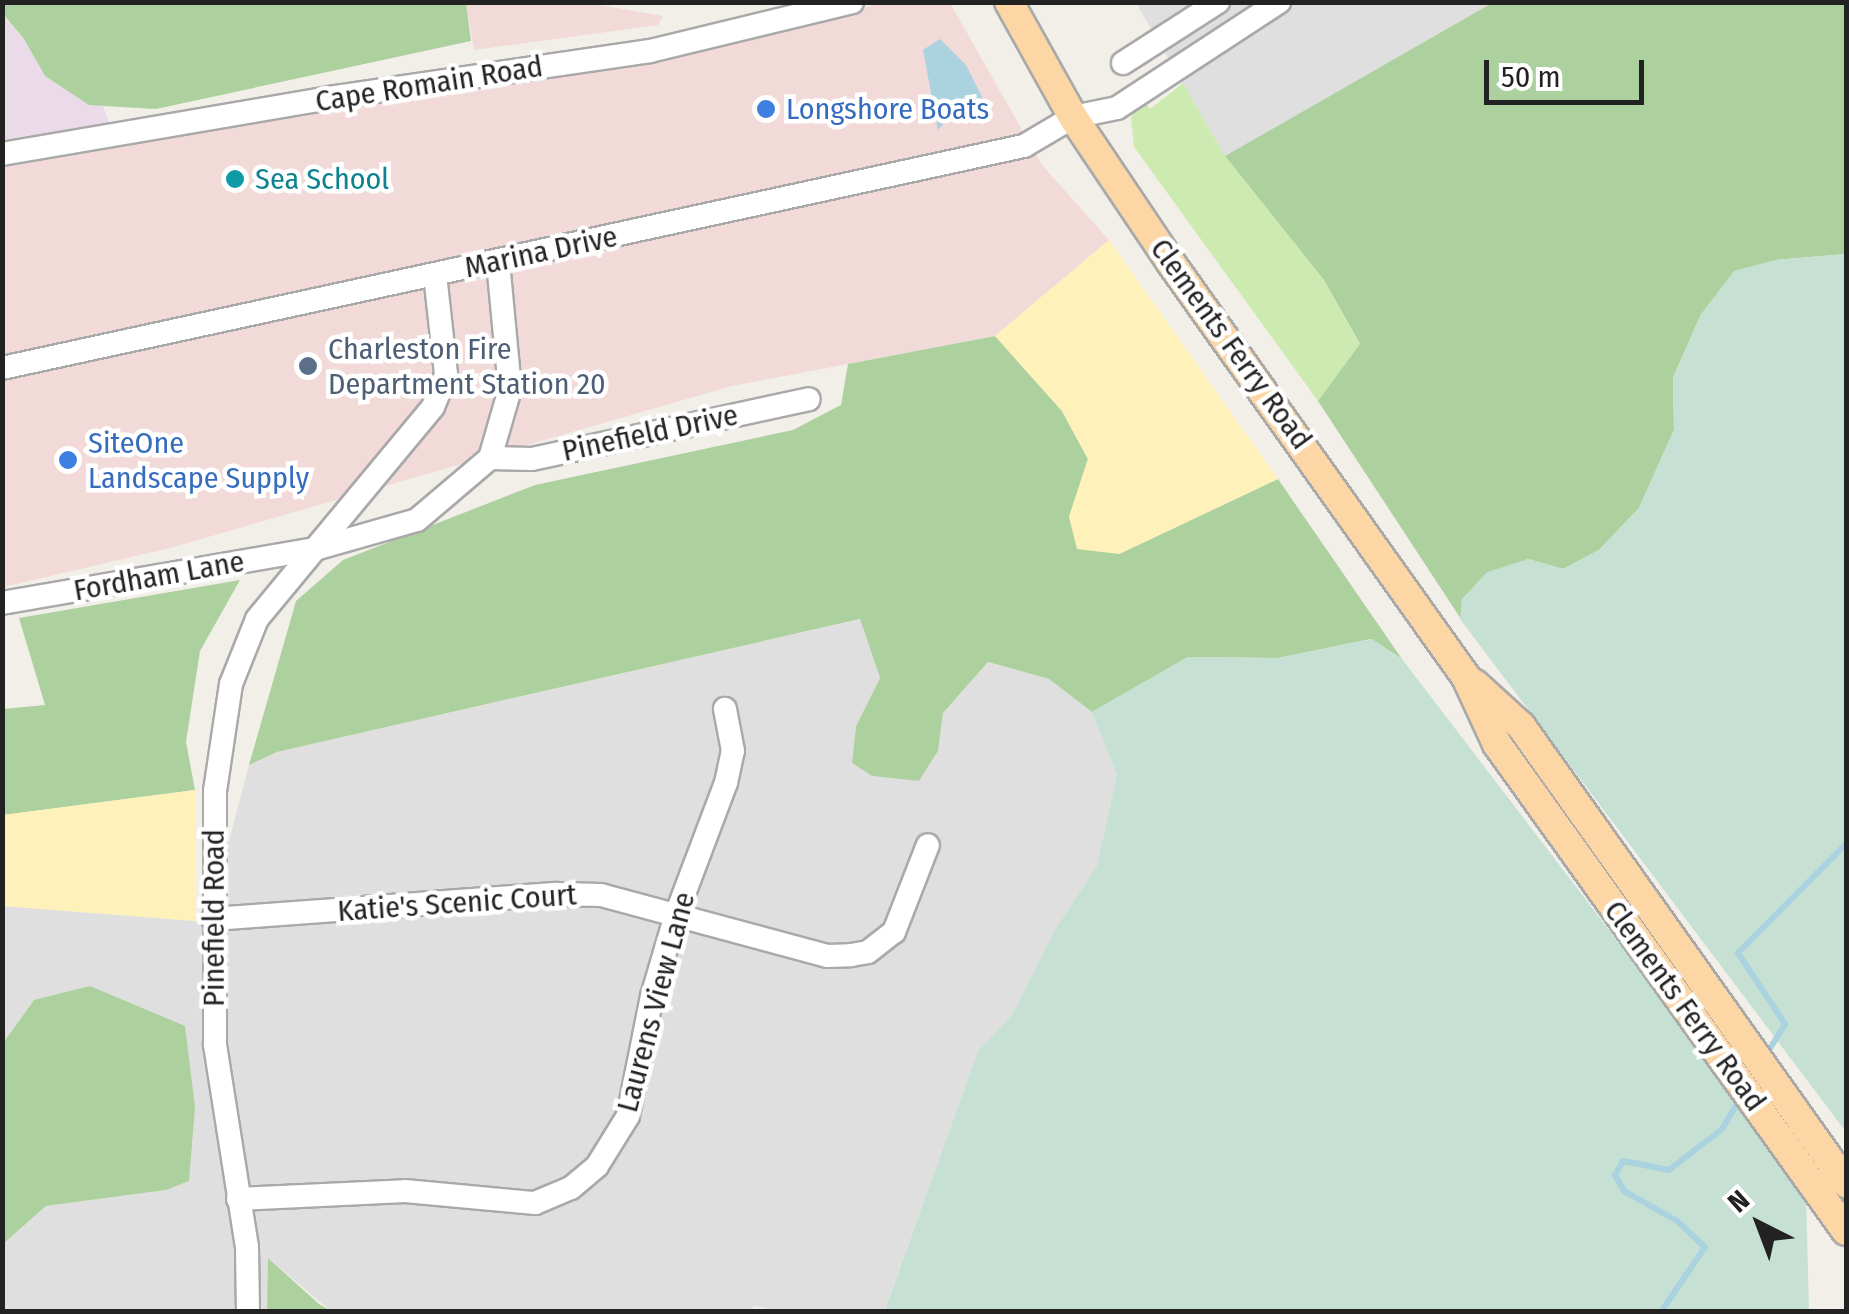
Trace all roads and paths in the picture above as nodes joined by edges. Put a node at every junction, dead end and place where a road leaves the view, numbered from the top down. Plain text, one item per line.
1 (852, 2) edge
2 (1009, 2) edge
3 (1218, 2) edge
4 (1279, 2) edge
5 (1123, 63) dead end
6 (1073, 117) junction
7 (2, 154) edge
8 (498, 262) junction
9 (435, 275) junction
10 (2, 368) edge
11 (809, 399) dead end
12 (490, 458) junction
13 (314, 548) junction
14 (2, 603) edge
15 (726, 709) dead end
16 (928, 845) dead end
17 (676, 915) junction
18 (213, 919) junction
19 (1782, 1116) junction
20 (1846, 1183) edge
21 (238, 1199) junction
22 (1846, 1230) edge
23 (248, 1312) edge

1 - 7 street, Cape Romain Road
2 - 6 main road, Clements Ferry Road
3 - 5 street
4 - 6 street, Marina Drive
6 - 8 street, Marina Drive
6 - 19 main road, Clements Ferry Road
8 - 9 street, Marina Drive
8 - 12 street
9 - 10 street, Marina Drive
9 - 13 street, Pinefield Road
11 - 12 street, Pinefield Drive
12 - 13 street
13 - 14 street, Fordham Lane
13 - 18 street, Pinefield Road
15 - 17 street, Laurens View Lane
16 - 17 street, Katie's Scenic Court
17 - 18 street, Katie's Scenic Court
17 - 21 street, Laurens View Lane
18 - 21 street, Pinefield Road
19 - 20 main road, Clements Ferry Road
19 - 22 main road, Clements Ferry Road
21 - 23 street, Pinefield Road

